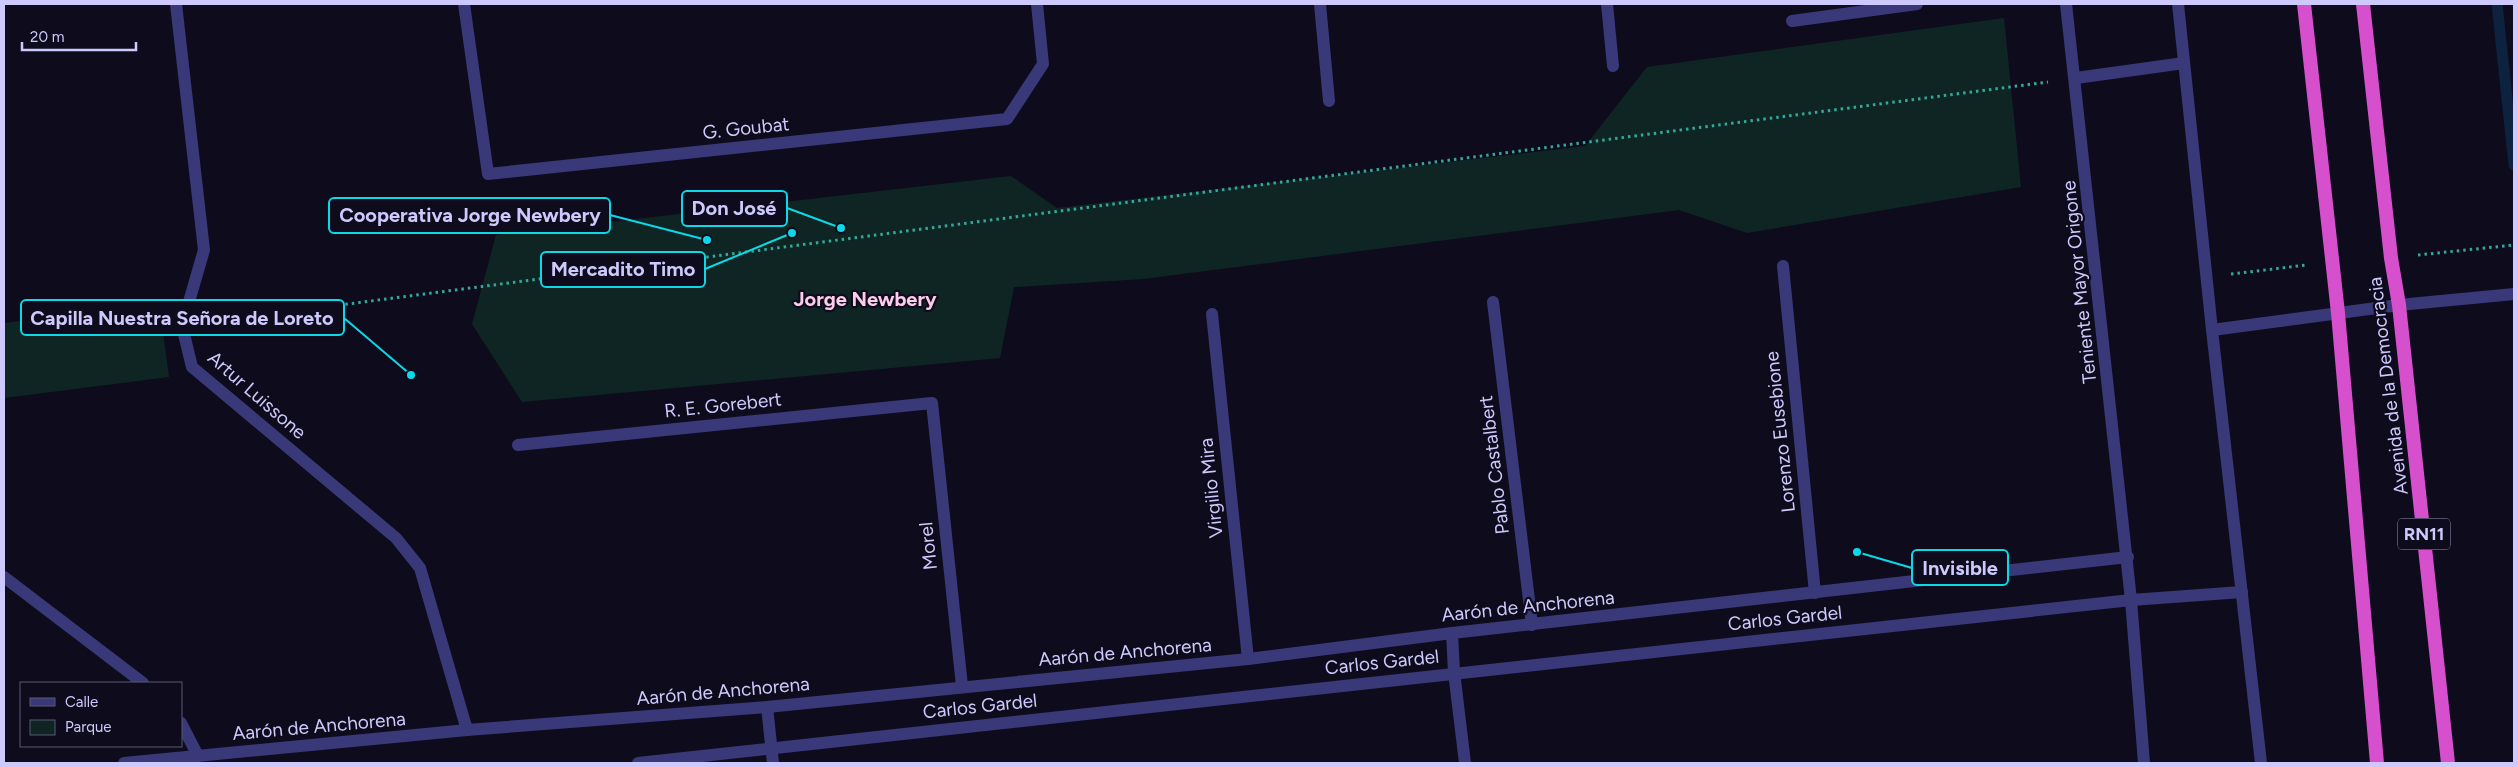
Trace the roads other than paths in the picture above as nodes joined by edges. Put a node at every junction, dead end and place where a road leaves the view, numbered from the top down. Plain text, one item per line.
1 (176, 4) edge
2 (464, 4) edge
3 (1037, 4) edge
4 (1320, 4) edge
5 (1607, 4) edge
6 (1917, 4) edge
7 (2066, 4) edge
8 (2178, 4) edge
9 (2304, 4) edge
10 (2363, 4) edge
11 (1792, 21) dead end
12 (2184, 63) junction
13 (1613, 66) dead end
14 (2076, 78) junction
15 (1329, 102) dead end
16 (1783, 266) dead end
17 (2514, 294) edge
18 (1493, 302) dead end
19 (2399, 305) junction
20 (2338, 313) junction
21 (1212, 314) dead end
22 (2212, 330) junction
23 (932, 403) joint
24 (518, 445) dead end
25 (2128, 557) junction
26 (4, 577) edge
27 (2242, 592) junction
28 (1815, 594) junction
29 (2132, 600) junction
30 (1532, 625) junction
31 (1452, 633) junction
32 (1248, 659) junction
33 (1454, 672) junction
34 (142, 682) edge
35 (962, 686) junction
36 (768, 707) junction
37 (182, 725) edge
38 (467, 730) junction
39 (771, 748) junction
40 (198, 756) junction
41 (124, 763) edge
42 (638, 763) edge
43 (773, 763) edge
44 (1465, 763) edge
45 (2144, 763) edge
46 (2261, 763) edge
47 (2377, 763) edge
48 (2448, 763) edge

1 - 38 street, Artur Luissone
2 - 3 street, G. Goubat
4 - 15 street
5 - 13 street
6 - 11 street
7 - 14 street, Teniente Mayor Origone
8 - 12 street
9 - 20 highway
10 - 19 highway, Avenida de la Democracia / RN11
12 - 14 street
12 - 22 street
14 - 25 street, Teniente Mayor Origone
16 - 28 street, Lorenzo Eusebione
17 - 19 street
18 - 30 street, Pablo Castalbert
19 - 20 street
19 - 48 highway, Avenida de la Democracia / RN11
20 - 22 street
20 - 47 highway
21 - 32 street, Virgilio Mira
22 - 27 street
23 - 24 street, R. E. Gorebert
23 - 35 street, Morel
25 - 28 street, Aarón de Anchorena
25 - 29 street, Teniente Mayor Origone
26 - 34 street
27 - 29 street, Carlos Gardel
27 - 46 street
28 - 30 street, Aarón de Anchorena
29 - 33 street, Carlos Gardel
29 - 45 street, Teniente Mayor Origone
30 - 31 street, Aarón de Anchorena
31 - 32 street, Aarón de Anchorena
31 - 33 street
32 - 35 street, Aarón de Anchorena
33 - 39 street, Carlos Gardel
33 - 44 street
35 - 36 street, Aarón de Anchorena
36 - 38 street, Aarón de Anchorena
36 - 39 street
37 - 40 street
38 - 40 street, Aarón de Anchorena
39 - 42 street, Carlos Gardel
39 - 43 street
40 - 41 street, Aarón de Anchorena

